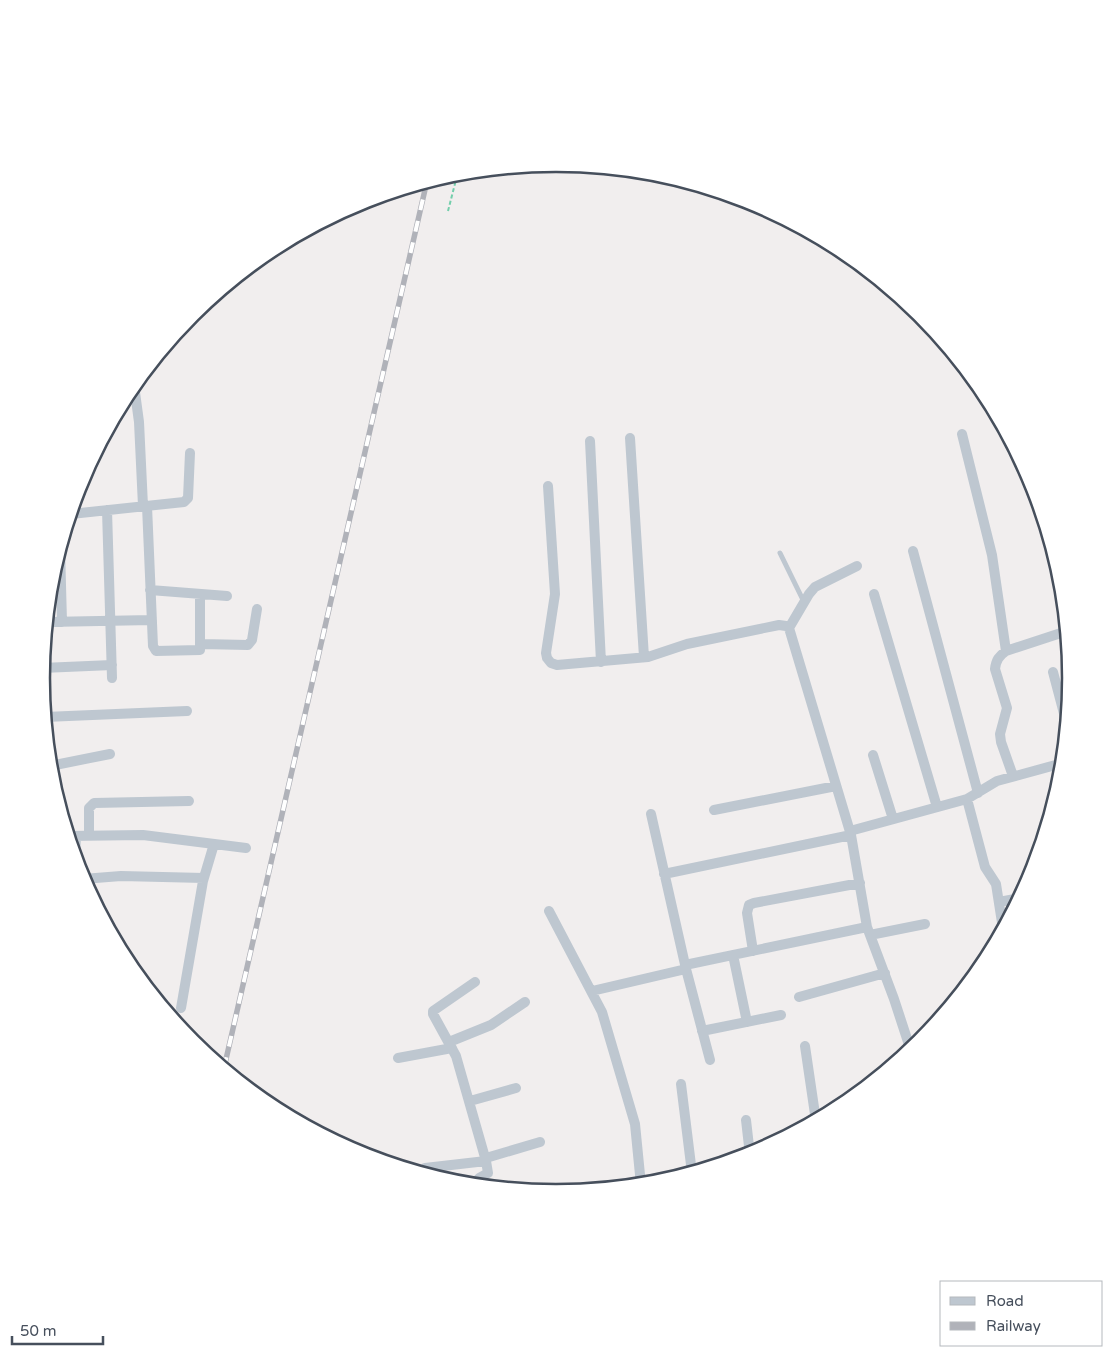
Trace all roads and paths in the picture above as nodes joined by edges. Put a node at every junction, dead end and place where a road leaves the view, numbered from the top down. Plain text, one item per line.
1 (456, 182) edge
2 (448, 211) dead end
3 (136, 396) edge
4 (962, 434) dead end
5 (630, 438) dead end
6 (590, 441) dead end
7 (190, 453) dead end
8 (548, 486) dead end
9 (145, 506) junction
10 (107, 510) junction
11 (78, 513) edge
12 (913, 552) dead end
13 (780, 553) dead end
14 (857, 566) dead end
15 (61, 576) edge
16 (150, 590) junction
17 (200, 594) junction
18 (874, 594) dead end
19 (226, 596) dead end
20 (804, 602) junction
21 (257, 609) dead end
22 (152, 620) junction
23 (53, 622) edge
24 (62, 622) junction
25 (110, 622) junction
26 (789, 628) junction
27 (1061, 633) edge
28 (201, 644) junction
29 (1006, 651) junction
30 (644, 657) junction
31 (601, 662) junction
32 (112, 664) junction
33 (50, 668) edge
34 (1054, 672) dead end
35 (112, 678) dead end
36 (1062, 705) edge
37 (187, 711) dead end
38 (52, 717) edge
39 (110, 754) dead end
40 (873, 756) dead end
41 (58, 764) edge
42 (1055, 765) edge
43 (1013, 776) junction
44 (836, 786) junction
45 (978, 793) junction
46 (967, 799) junction
47 (189, 801) dead end
48 (937, 807) junction
49 (714, 810) dead end
50 (651, 814) dead end
51 (893, 819) junction
52 (850, 833) junction
53 (90, 835) junction
54 (75, 836) edge
55 (214, 844) junction
56 (246, 848) dead end
57 (664, 874) junction
58 (92, 878) edge
59 (204, 878) junction
60 (860, 883) junction
61 (1012, 900) edge
62 (999, 902) junction
63 (549, 911) dead end
64 (1002, 918) edge
65 (925, 924) dead end
66 (869, 931) junction
67 (753, 951) junction
68 (732, 956) junction
69 (686, 967) junction
70 (885, 973) junction
71 (476, 982) dead end
72 (592, 991) junction
73 (799, 996) dead end
74 (525, 1002) dead end
75 (181, 1008) dead end
76 (781, 1015) dead end
77 (747, 1022) junction
78 (702, 1031) junction
79 (907, 1043) edge
80 (450, 1045) junction
81 (805, 1046) dead end
82 (398, 1058) dead end
83 (710, 1060) dead end
84 (680, 1084) dead end
85 (516, 1088) dead end
86 (470, 1101) junction
87 (815, 1114) edge
88 (746, 1120) dead end
89 (540, 1142) dead end
90 (749, 1146) edge
91 (486, 1159) junction
92 (691, 1166) edge
93 (428, 1168) edge
94 (640, 1177) edge
95 (479, 1178) edge

1 - 2 path
3 - 9 street
4 - 29 street
5 - 30 street
6 - 31 street
7 - 9 street
8 - 31 street
9 - 10 street
9 - 16 street
10 - 11 street
10 - 25 street
12 - 45 street
13 - 20 lane
14 - 20 street
15 - 24 street
16 - 17 street
16 - 22 street
17 - 19 street
17 - 28 street
18 - 48 street
20 - 26 street
21 - 28 street
22 - 25 street
22 - 28 street
23 - 24 street
24 - 25 street
25 - 32 street
26 - 30 street
26 - 44 street
27 - 29 street
29 - 43 street
30 - 31 street
32 - 33 street
32 - 35 street
34 - 36 street
37 - 38 street
39 - 41 street
40 - 51 street
42 - 43 street
43 - 45 street
44 - 49 street
44 - 52 street
45 - 46 street
46 - 48 street
46 - 62 street
47 - 53 street
48 - 51 street
50 - 57 street
51 - 52 street
52 - 57 street
52 - 60 street
53 - 54 street
53 - 55 street
55 - 56 street
55 - 59 street
57 - 69 street
58 - 59 street
59 - 75 street
60 - 66 street
60 - 67 street
61 - 62 street
62 - 64 street
63 - 72 street
65 - 66 street
66 - 67 street
66 - 70 street
67 - 68 street
68 - 69 street
68 - 77 street
69 - 72 street
69 - 78 street
70 - 73 street
70 - 79 street
71 - 80 street
72 - 94 street
74 - 80 street
76 - 77 street
77 - 78 street
78 - 83 street
80 - 82 street
80 - 86 street
81 - 87 street
84 - 92 street
85 - 86 street
86 - 91 street
88 - 90 street
89 - 91 street
91 - 93 street
91 - 95 street

